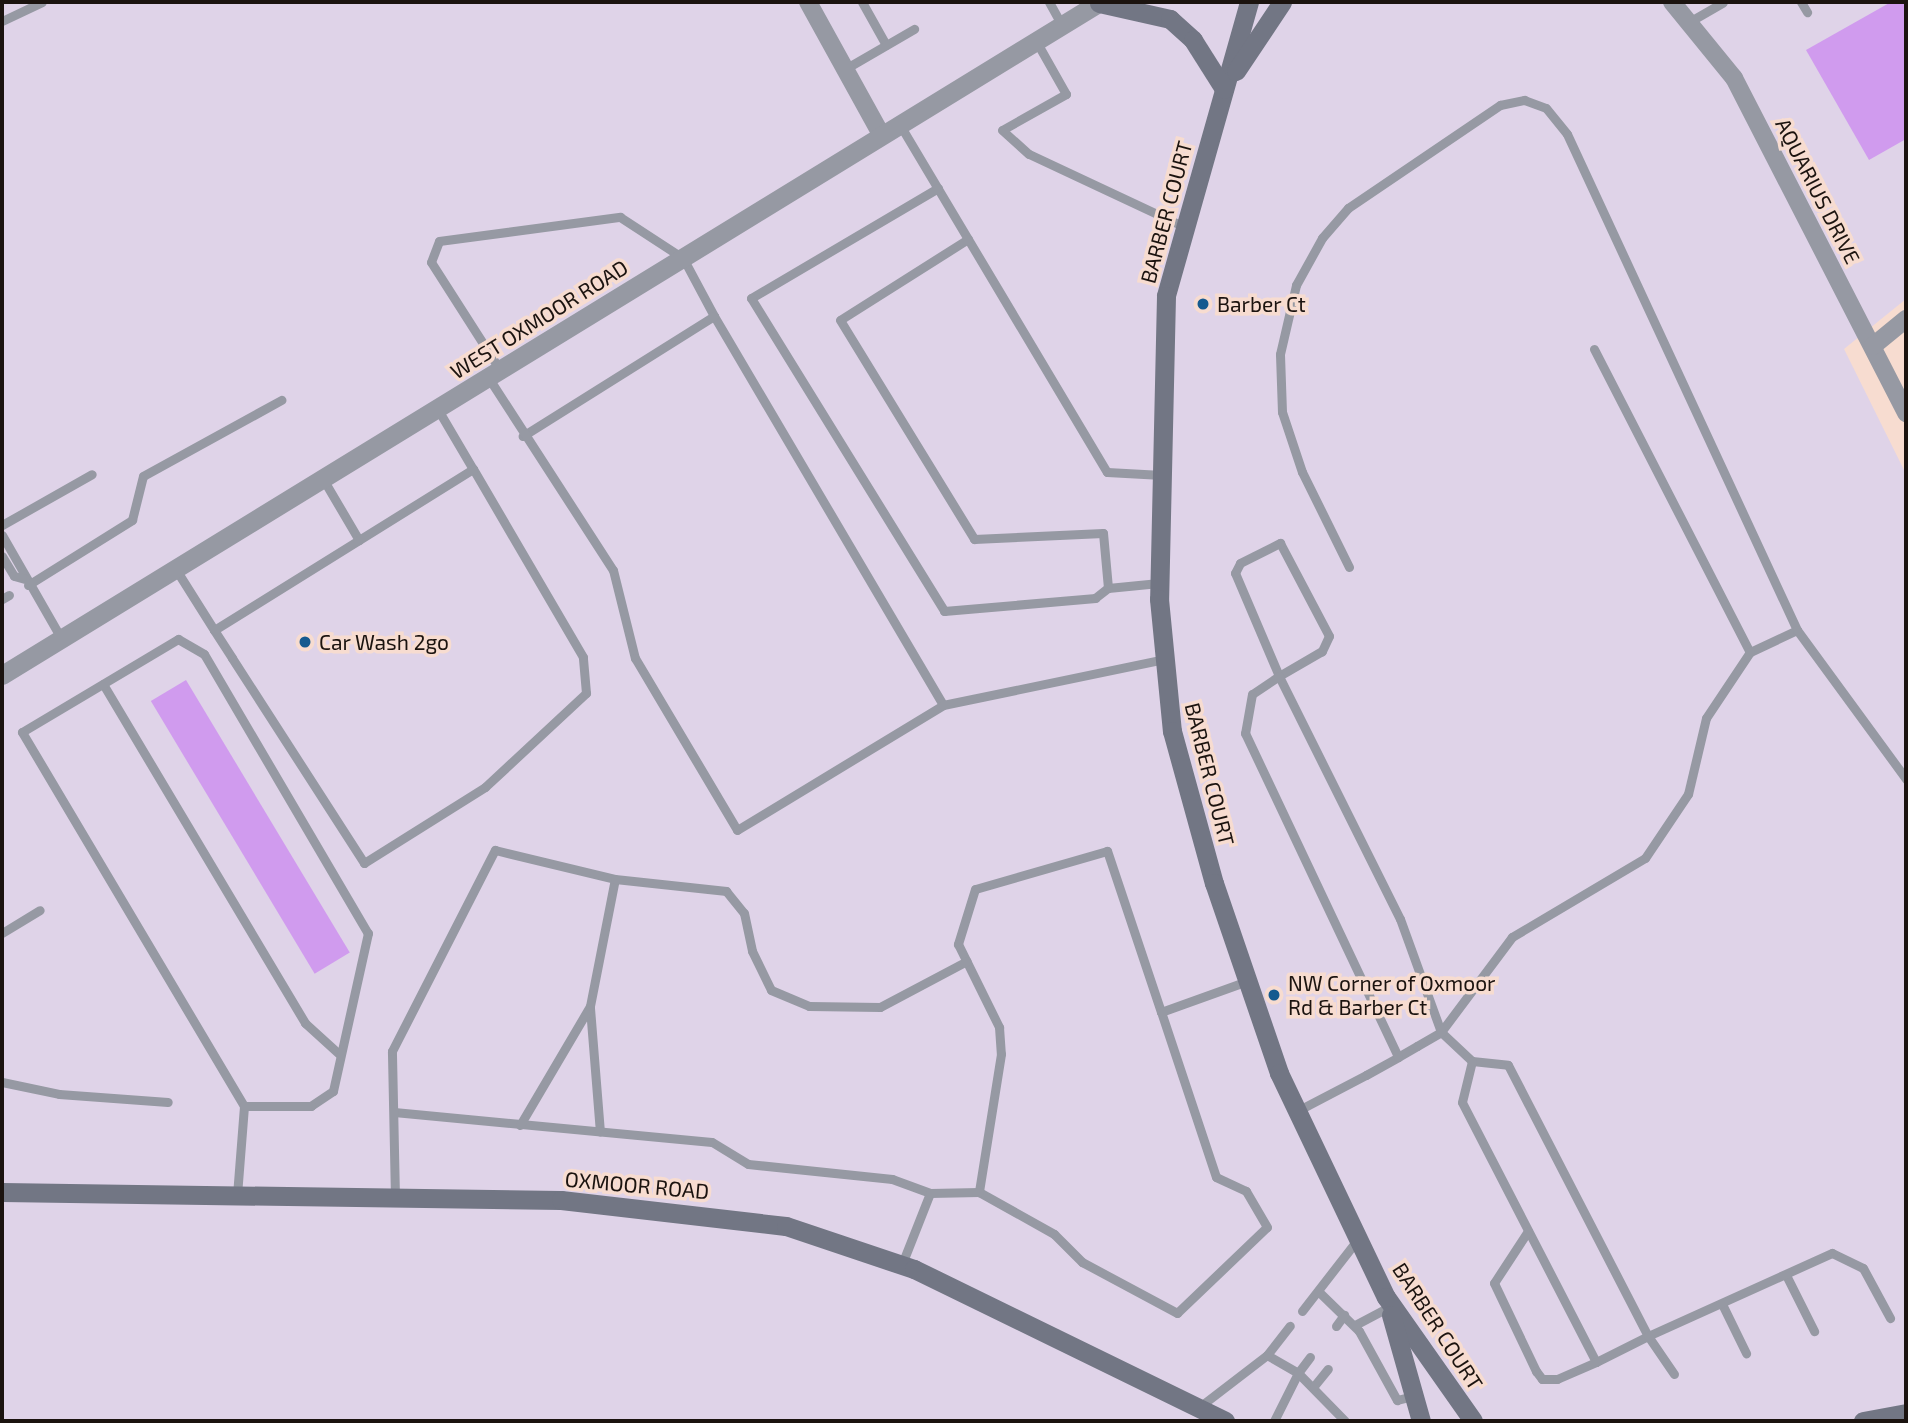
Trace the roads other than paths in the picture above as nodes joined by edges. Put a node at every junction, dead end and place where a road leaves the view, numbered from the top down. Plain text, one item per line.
1 (42, 2) edge
2 (808, 2) edge
3 (862, 2) edge
4 (1049, 2) edge
5 (1248, 2) edge
6 (1282, 2) edge
7 (1672, 2) edge
8 (1723, 2) edge
9 (1801, 2) edge
10 (1092, 4) edge
11 (1807, 12) dead end
12 (2, 21) edge
13 (1689, 22) junction
14 (1062, 25) junction
15 (914, 29) dead end
16 (1036, 41) junction
17 (886, 45) junction
18 (845, 69) junction
19 (1224, 89) junction
20 (900, 125) junction
21 (882, 136) junction
22 (938, 188) junction
23 (1185, 227) junction
24 (968, 239) junction
25 (683, 258) junction
26 (714, 316) junction
27 (1906, 319) edge
28 (1873, 346) junction
29 (1594, 349) dead end
30 (494, 374) junction
31 (281, 400) dead end
32 (437, 408) junction
33 (1906, 413) edge
34 (523, 436) junction
35 (473, 469) junction
36 (92, 474) dead end
37 (1162, 475) junction
38 (323, 478) junction
39 (2, 525) edge
40 (2, 535) edge
41 (359, 540) junction
42 (2, 556) edge
43 (1349, 567) dead end
44 (175, 568) junction
45 (27, 582) junction
46 (1159, 583) junction
47 (1108, 588) junction
48 (214, 630) junction
49 (1797, 630) junction
50 (61, 638) junction
51 (1750, 652) junction
52 (1165, 659) junction
53 (2, 674) edge
54 (1279, 676) junction
55 (103, 684) junction
56 (943, 705) junction
57 (1906, 779) edge
58 (615, 879) junction
59 (40, 910) dead end
60 (2, 933) edge
61 (967, 961) junction
62 (1247, 981) junction
63 (590, 1006) junction
64 (1161, 1012) junction
65 (1441, 1032) junction
66 (338, 1053) junction
67 (1398, 1057) junction
68 (1472, 1061) junction
69 (2, 1082) edge
70 (168, 1101) dead end
71 (244, 1106) junction
72 (1297, 1111) junction
73 (394, 1112) junction
74 (520, 1125) junction
75 (600, 1132) junction
76 (2, 1192) edge
77 (979, 1192) junction
78 (930, 1194) junction
79 (237, 1197) junction
80 (395, 1198) junction
81 (1528, 1231) junction
82 (1358, 1239) junction
83 (902, 1264) junction
84 (1786, 1275) junction
85 (1318, 1291) junction
86 (1387, 1302) junction
87 (1722, 1304) junction
88 (1303, 1311) dead end
89 (1344, 1315) junction
90 (1891, 1318) dead end
91 (1290, 1326) dead end
92 (1336, 1326) dead end
93 (1355, 1332) junction
94 (1814, 1332) dead end
95 (1648, 1336) junction
96 (1746, 1353) dead end
97 (1267, 1354) junction
98 (1310, 1357) dead end
99 (1596, 1362) junction
100 (1328, 1369) dead end
101 (1298, 1373) junction
102 (1674, 1374) dead end
103 (1314, 1386) junction
104 (1418, 1395) junction
105 (1198, 1408) junction
106 (1906, 1413) edge
107 (1225, 1421) edge
108 (1274, 1421) edge
109 (1345, 1421) edge
110 (1421, 1421) edge
111 (1474, 1421) edge
112 (1863, 1421) edge

1 - 12 lane
2 - 18 street
3 - 17 lane
4 - 14 lane
5 - 19 main road, BARBER COURT
6 - 19 main road
7 - 13 street, AQUARIUS DRIVE
8 - 13 lane
9 - 11 lane
10 - 14 street, WEST OXMOOR ROAD
10 - 19 main road
13 - 28 street, AQUARIUS DRIVE
14 - 16 street, WEST OXMOOR ROAD
15 - 17 lane
16 - 20 street, WEST OXMOOR ROAD
16 - 23 lane
17 - 18 lane
18 - 21 street
19 - 23 main road, BARBER COURT
20 - 21 street, WEST OXMOOR ROAD
20 - 22 lane
21 - 25 street, WEST OXMOOR ROAD
22 - 24 lane
22 - 47 lane
23 - 37 main road, BARBER COURT
24 - 37 lane
24 - 47 lane
25 - 26 lane
25 - 30 street, WEST OXMOOR ROAD
25 - 30 lane
26 - 34 lane
26 - 56 lane
27 - 28 street
28 - 33 street, AQUARIUS DRIVE
29 - 51 lane
30 - 32 street, WEST OXMOOR ROAD
30 - 34 lane
31 - 45 lane
32 - 35 lane
32 - 38 street, WEST OXMOOR ROAD
34 - 56 lane
35 - 41 lane
35 - 48 lane
36 - 39 lane
37 - 46 main road, BARBER COURT
38 - 41 lane
38 - 44 street, WEST OXMOOR ROAD
40 - 45 lane
41 - 48 lane
42 - 45 lane
43 - 49 lane
44 - 48 lane
44 - 50 street, WEST OXMOOR ROAD
45 - 50 lane
46 - 47 lane
46 - 52 main road, BARBER COURT
49 - 51 lane
49 - 57 lane
50 - 53 street, WEST OXMOOR ROAD
51 - 65 lane
52 - 56 lane
52 - 62 main road, BARBER COURT
54 - 54 lane
54 - 65 lane
54 - 67 lane
55 - 66 lane
55 - 66 lane
55 - 71 lane
58 - 61 lane
58 - 63 lane
58 - 73 lane
59 - 60 lane
61 - 64 lane
61 - 77 lane
62 - 64 lane
62 - 72 main road, BARBER COURT
63 - 74 lane
63 - 75 lane
64 - 77 lane
65 - 67 lane
65 - 68 lane
66 - 71 lane
67 - 72 lane
68 - 81 lane
68 - 95 lane
69 - 70 lane
71 - 79 lane
72 - 82 main road, BARBER COURT
73 - 74 lane
73 - 80 lane
74 - 75 lane
75 - 78 lane
76 - 79 main road, OXMOOR ROAD
77 - 78 lane
78 - 83 lane
79 - 80 main road, OXMOOR ROAD
80 - 83 main road, OXMOOR ROAD
81 - 99 lane
81 - 99 lane
82 - 85 lane
82 - 86 main road, BARBER COURT
83 - 105 main road, OXMOOR ROAD
84 - 87 lane
84 - 90 lane
84 - 94 lane
85 - 88 lane
85 - 89 lane
86 - 93 lane
86 - 104 main road
86 - 111 main road, BARBER COURT
87 - 95 lane
87 - 96 lane
89 - 92 lane
89 - 93 lane
91 - 97 lane
93 - 104 lane
95 - 99 lane
95 - 102 lane
97 - 101 lane
97 - 105 lane
98 - 101 lane
100 - 103 lane
101 - 103 lane
101 - 108 lane
103 - 109 lane
104 - 110 main road
105 - 107 main road, OXMOOR ROAD
106 - 112 main road

